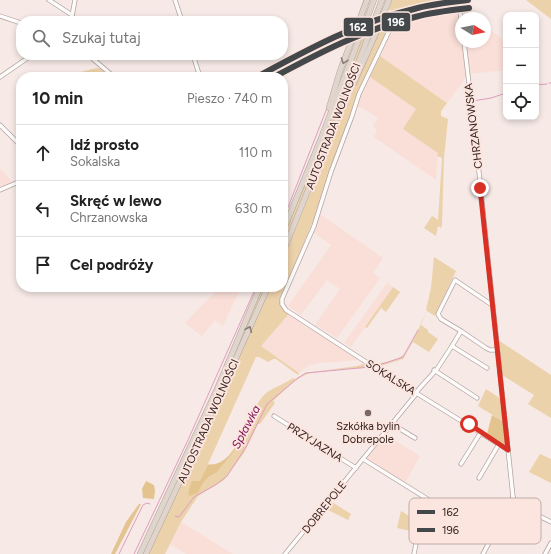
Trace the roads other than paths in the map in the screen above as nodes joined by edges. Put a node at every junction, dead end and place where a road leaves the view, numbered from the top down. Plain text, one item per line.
1 (49, 0) edge
2 (75, 0) edge
3 (175, 0) edge
4 (367, 0) edge
5 (374, 0) edge
6 (382, 0) edge
7 (389, 0) edge
8 (468, 0) edge
9 (459, 1) junction
10 (399, 12) junction
11 (460, 12) edge
12 (72, 14) joint
13 (0, 16) edge
14 (180, 16) edge
15 (16, 21) edge
16 (465, 48) edge
17 (25, 60) edge
18 (93, 60) edge
19 (194, 60) edge
20 (107, 72) edge
21 (198, 72) edge
22 (266, 72) edge
23 (0, 77) edge
24 (342, 106) junction
25 (0, 125) edge
26 (16, 141) edge
27 (320, 142) junction
28 (16, 183) edge
29 (0, 190) edge
30 (288, 219) edge
31 (288, 240) edge
32 (288, 285) edge
33 (258, 292) edge
34 (266, 292) edge
35 (285, 292) edge
36 (492, 305) junction
37 (461, 331) junction
38 (452, 346) junction
39 (497, 350) junction
40 (486, 368) dead end
41 (434, 370) junction
42 (417, 393) junction
43 (477, 398) dead end
44 (274, 416) dead end
45 (392, 424) junction
46 (481, 432) junction
47 (416, 438) dead end
48 (499, 444) junction
49 (508, 450) junction
50 (363, 459) junction
51 (461, 464) dead end
52 (356, 468) junction
53 (479, 478) dead end
54 (513, 497) edge
55 (426, 498) edge
56 (541, 517) edge
57 (551, 522) edge
58 (551, 543) edge
59 (416, 544) edge
60 (488, 544) edge
61 (140, 554) edge
62 (146, 554) edge
63 (285, 554) edge
64 (414, 554) edge
65 (483, 554) edge
66 (545, 554) edge

1 - 12 street
2 - 12 street
3 - 14 street
4 -> 27 highway
5 - 27 highway, AUTOSTRADA WOLNOŚCI
6 - 24 highway, AUTOSTRADA WOLNOŚCI
7 - 24 highway
8 - 9 street
9 - 10 street
9 - 11 street
10 - 22 street, bridge
10 - 32 street, SOKALSKA
13 - 15 street
16 - 36 street, CHRZANOWSKA
17 - 23 street
18 - 20 street
19 - 21 street
24 - 31 highway, AUTOSTRADA WOLNOŚCI
25 - 26 street
27 - 30 highway, AUTOSTRADA WOLNOŚCI
28 - 29 street
33 - 61 highway, AUTOSTRADA WOLNOŚCI
62 -> 34 highway, AUTOSTRADA WOLNOŚCI
35 - 42 street, SOKALSKA
36 - 37 street
36 - 39 street, CHRZANOWSKA
37 - 38 street, DOBREPOLE
37 - 39 street
38 - 40 street
38 - 41 street, DOBREPOLE
39 - 49 street, CHRZANOWSKA
41 - 42 street, DOBREPOLE
41 - 43 street
42 - 45 street, DOBREPOLE
42 - 46 street, SOKALSKA
44 - 52 street, PRZYJAZNA
45 - 47 street
45 - 50 street, DOBREPOLE
46 - 48 street, SOKALSKA
46 - 51 street
48 - 49 street, SOKALSKA
48 - 53 street
49 - 54 street, CHRZANOWSKA
50 - 52 street, DOBREPOLE
50 - 55 street
52 - 63 street, DOBREPOLE
56 - 57 street
58 - 66 street
59 - 64 street
60 - 65 street

